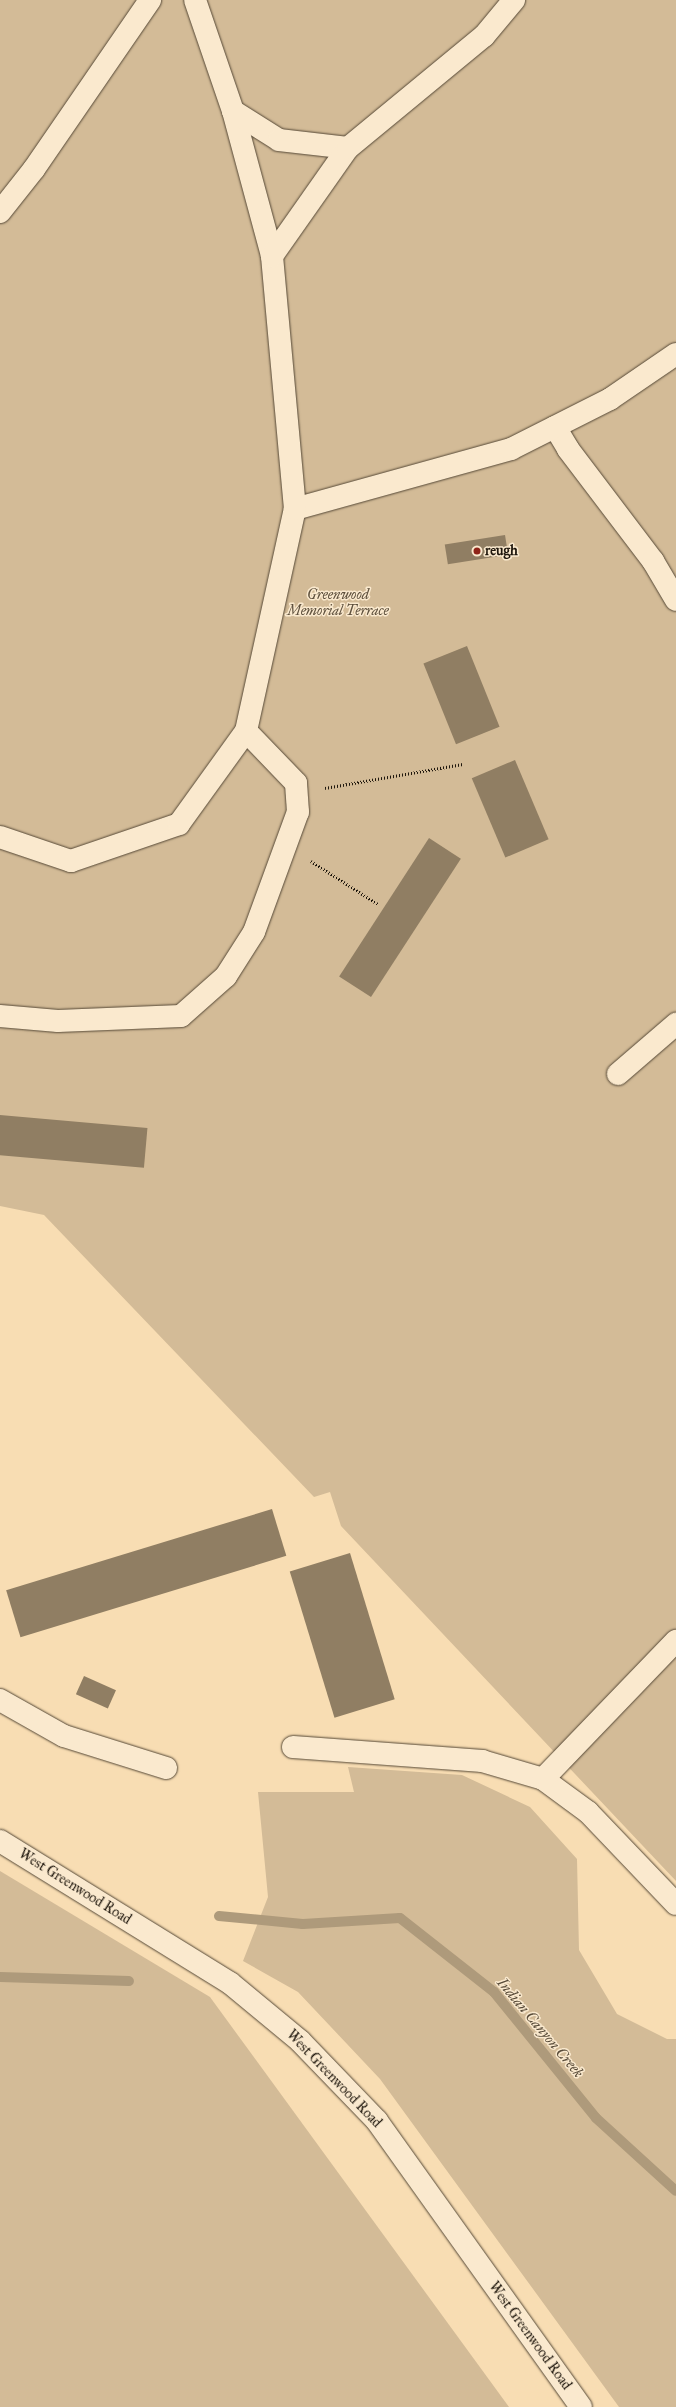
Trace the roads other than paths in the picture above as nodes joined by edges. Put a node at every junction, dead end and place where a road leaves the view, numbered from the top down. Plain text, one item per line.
1 (150, 0) edge
2 (195, 0) edge
3 (514, 0) edge
4 (233, 111) junction
5 (348, 148) junction
6 (0, 212) edge
7 (272, 256) junction
8 (676, 354) edge
9 (555, 427) junction
10 (295, 510) junction
11 (676, 600) edge
12 (246, 731) junction
13 (0, 837) edge
14 (0, 1016) edge
15 (676, 1024) edge
16 (618, 1074) dead end
17 (676, 1641) edge
18 (0, 1700) edge
19 (293, 1747) dead end
20 (166, 1768) dead end
21 (543, 1779) junction
22 (0, 1841) edge
23 (676, 1904) edge
24 (581, 2407) edge

1 - 6 street
2 - 4 street
3 - 5 street
4 - 5 street
4 - 7 street
5 - 7 street
7 - 10 street
8 - 9 street
9 - 10 street
9 - 11 street
10 - 12 street
12 - 13 street
12 - 14 street
15 - 16 street
17 - 21 street
18 - 20 street
19 - 21 street
21 - 23 street
22 - 24 street, West Greenwood Road

